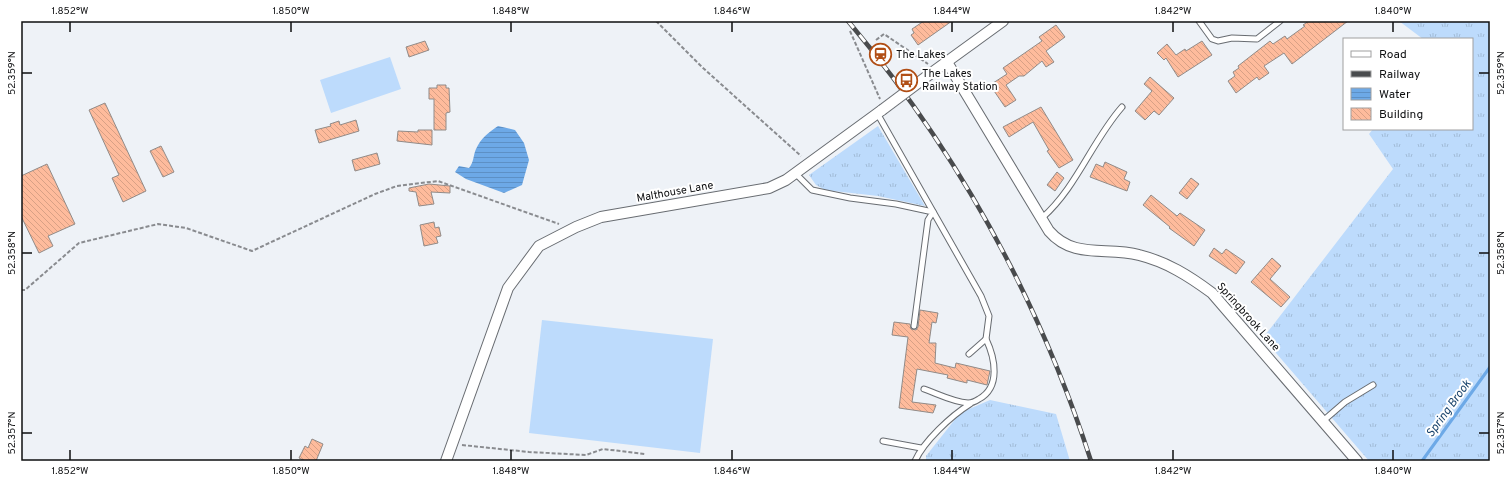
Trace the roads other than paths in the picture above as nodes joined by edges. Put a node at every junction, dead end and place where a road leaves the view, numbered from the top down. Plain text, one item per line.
1 (1003, 21) edge
2 (1199, 21) edge
3 (1280, 21) edge
4 (947, 62) junction
5 (1122, 107) dead end
6 (880, 108) junction
7 (795, 173) junction
8 (1042, 218) junction
9 (914, 326) dead end
10 (986, 339) junction
11 (969, 354) dead end
12 (1373, 385) dead end
13 (924, 389) dead end
14 (970, 404) junction
15 (1323, 420) junction
16 (883, 441) dead end
17 (921, 448) junction
18 (446, 461) edge
19 (915, 461) edge
20 (1357, 461) edge

1 - 4 street, Malthouse Lane
2 - 3 lane
4 - 6 street, Malthouse Lane, bridge
4 - 8 street, Springbrook Lane
5 - 8 lane
6 - 7 street, Malthouse Lane
6 - 10 lane
7 - 9 lane
7 - 18 street, Malthouse Lane
8 - 15 street, Springbrook Lane
10 - 11 lane
10 - 14 lane
12 - 15 lane
13 - 14 lane
14 - 17 lane
15 - 20 street, Springbrook Lane
16 - 17 lane
17 - 19 lane

